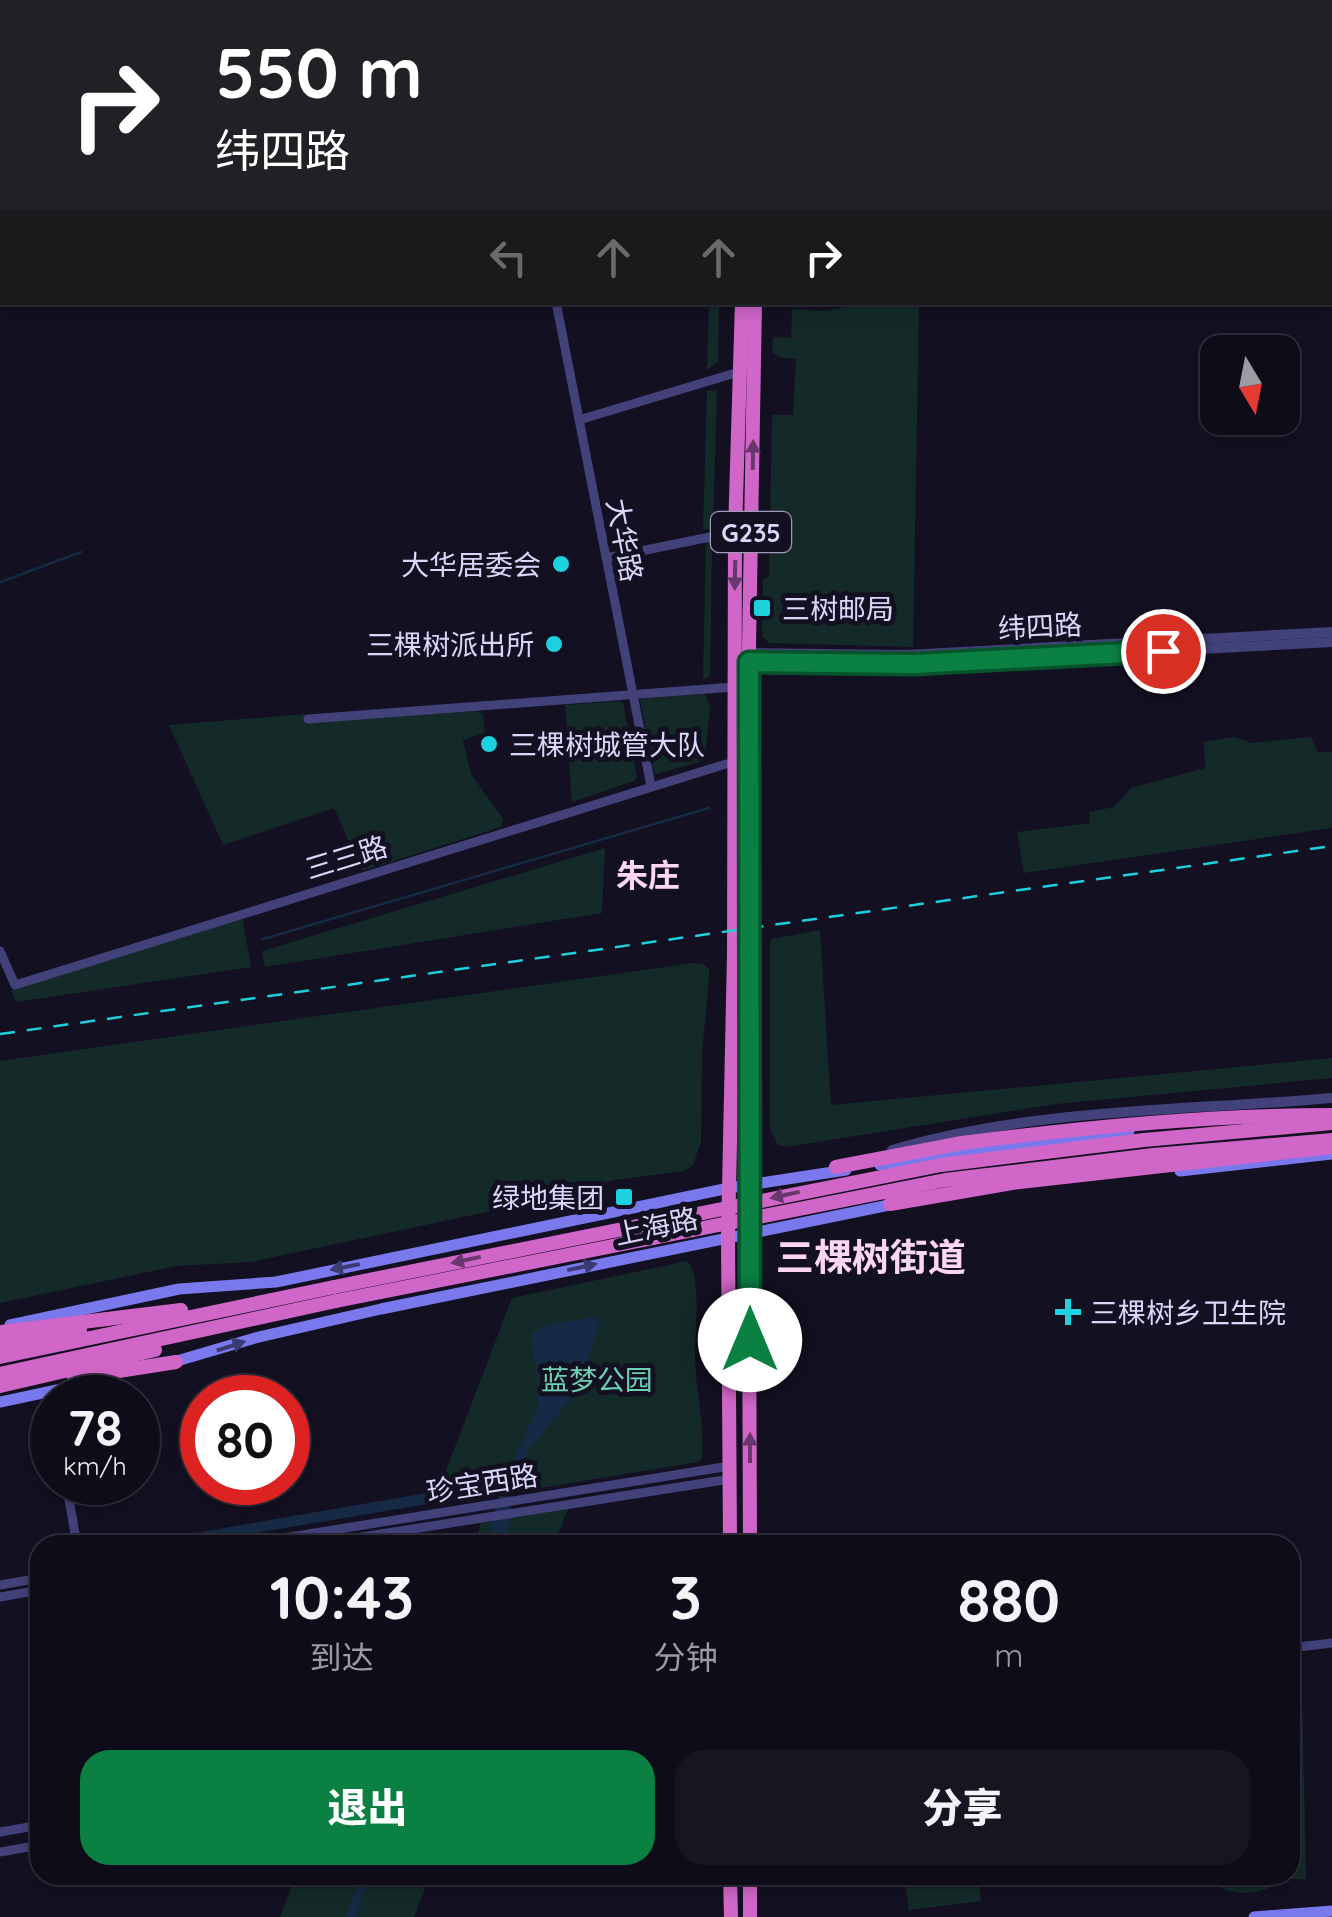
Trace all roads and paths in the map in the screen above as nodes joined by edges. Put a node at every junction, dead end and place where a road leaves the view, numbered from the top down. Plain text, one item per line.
1 (557, 305) edge
2 (742, 305) edge
3 (755, 305) edge
4 (747, 370) junction
5 (579, 420) junction
6 (736, 532) junction
7 (606, 558) junction
8 (1332, 632) edge
9 (1332, 642) edge
10 (749, 658) junction
11 (734, 687) junction
12 (633, 695) junction
13 (308, 719) dead end
14 (726, 764) dead end
15 (652, 786) junction
16 (0, 952) edge
17 (1332, 1098) edge
18 (1332, 1113) edge
19 (1332, 1123) edge
20 (1332, 1147) edge
21 (836, 1167) junction
22 (756, 1183) junction
23 (729, 1188) junction
24 (890, 1204) junction
25 (750, 1231) junction
26 (728, 1236) junction
27 (335, 1294) junction
28 (266, 1301) junction
29 (174, 1312) junction
30 (275, 1314) junction
31 (0, 1330) edge
32 (0, 1344) edge
33 (0, 1356) edge
34 (176, 1362) junction
35 (0, 1374) edge
36 (129, 1375) edge
37 (0, 1389) edge
38 (30, 1399) edge
39 (0, 1402) edge
40 (730, 1472) junction
41 (70, 1505) edge
42 (516, 1506) junction
43 (75, 1535) edge
44 (300, 1535) edge
45 (370, 1535) edge
46 (730, 1535) edge
47 (750, 1535) edge
48 (30, 1580) edge
49 (0, 1585) edge
50 (30, 1592) edge
51 (0, 1597) edge
52 (1332, 1643) edge
53 (1300, 1647) edge
54 (30, 1827) edge
55 (0, 1832) edge
56 (30, 1847) edge
57 (0, 1852) edge
58 (730, 1885) edge
59 (750, 1885) edge
60 (1332, 1911) edge
61 (731, 1917) edge
62 (750, 1917) edge
63 (1254, 1917) edge

1 - 5 street, 大华路
2 - 4 highway, G235
3 - 4 highway, G235
4 - 5 street
4 - 6 highway, G235
10 -> 4 highway, G235
5 - 7 street, 大华路
6 - 7 street
6 -> 11 highway, G235
7 - 12 street, 大华路
8 - 10 street, 纬四路
9 - 10 street, 纬四路
10 - 22 highway, G235
11 - 12 street
11 - 23 highway, G235
12 - 13 street
12 - 15 street, 大华路
14 - 15 street, 三三路
15 - 16 street, 三三路
17 - 21 street, 上海路
18 - 21 highway, bridge
18 - 22 main road, 上海路
19 -> 27 highway, 上海路, bridge
20 - 24 main road, 上海路
20 - 24 highway
20 - 27 highway, 上海路, bridge
21 - 22 street, 上海路
22 - 23 main road, 上海路
22 - 25 highway, G235
23 - 26 highway, G235
23 -> 31 main road, 上海路
24 - 25 main road, 上海路
25 - 26 main road, 上海路
47 -> 25 highway, G235
34 -> 26 main road, 上海路
26 - 40 highway, G235
27 - 28 highway, 上海路
27 - 30 highway, 上海路
28 - 29 highway
28 - 33 highway, 上海路
29 - 31 highway
29 - 32 highway
30 - 35 highway, 上海路
30 - 37 highway
34 - 36 main road, 上海路
34 - 37 highway
38 - 39 main road, 上海路
40 - 42 street, 珍宝西路
40 - 46 highway, G235
41 - 43 street
42 - 44 street, 珍宝西路
42 - 45 street, 珍宝西路
48 - 49 street
50 - 51 street
52 - 53 street
54 - 55 street
56 - 57 street
58 - 61 highway
59 - 62 highway
60 - 63 main road

